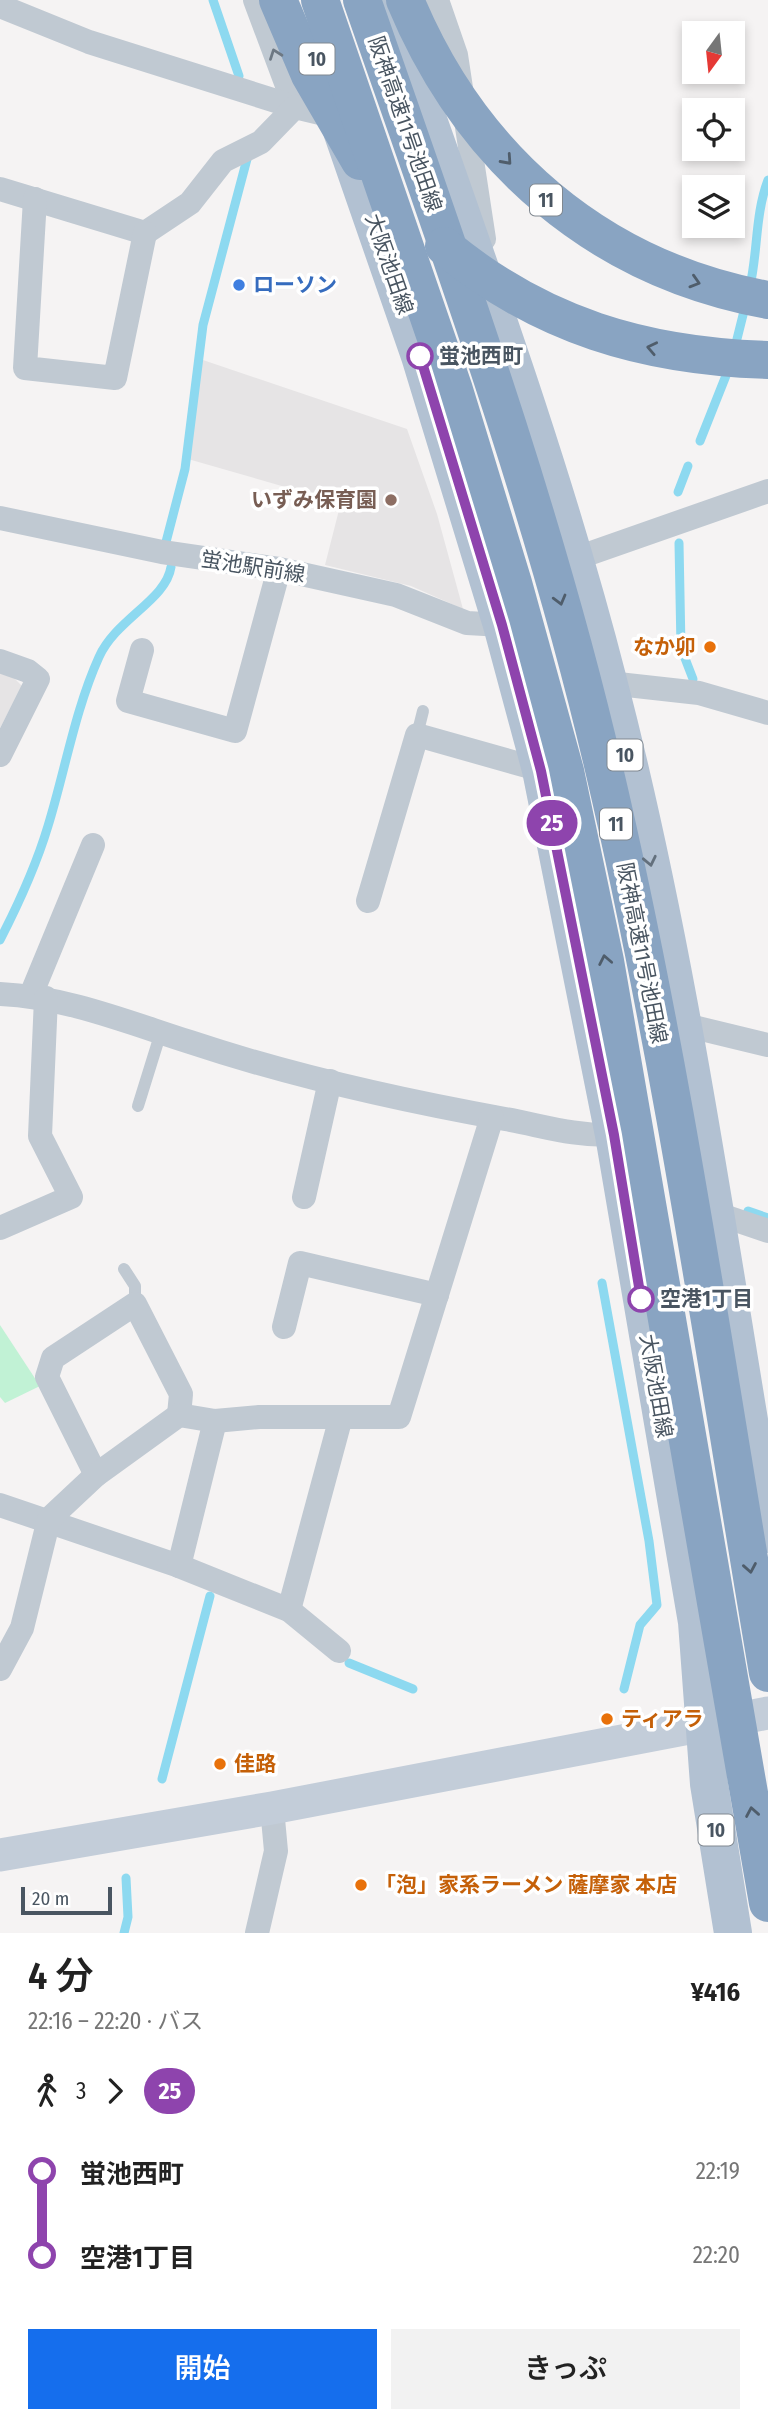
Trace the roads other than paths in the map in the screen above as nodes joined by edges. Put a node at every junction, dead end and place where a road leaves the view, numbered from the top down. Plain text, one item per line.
1 (256, 0) edge
2 (278, 0) edge
3 (297, 0) edge
4 (320, 0) edge
5 (362, 0) edge
6 (386, 0) edge
7 (404, 0) edge
8 (437, 0) edge
9 (0, 6) edge
10 (295, 107) junction
11 (426, 115) junction
12 (338, 118) junction
13 (0, 188) edge
14 (35, 199) junction
15 (145, 233) junction
16 (768, 300) edge
17 (496, 319) junction
18 (768, 360) edge
19 (768, 491) edge
20 (0, 518) edge
21 (575, 559) junction
22 (279, 569) junction
23 (502, 625) junction
24 (142, 650) dead end
25 (0, 661) edge
26 (609, 682) junction
27 (768, 713) edge
28 (0, 755) edge
29 (541, 771) junction
30 (93, 845) dead end
31 (368, 901) dead end
32 (0, 994) edge
33 (38, 997) junction
34 (681, 1024) junction
35 (161, 1032) junction
36 (768, 1045) edge
37 (330, 1081) junction
38 (138, 1106) dead end
39 (492, 1117) junction
40 (614, 1135) junction
41 (304, 1197) dead end
42 (712, 1212) junction
43 (0, 1228) edge
44 (768, 1231) edge
45 (124, 1269) dead end
46 (437, 1295) junction
47 (135, 1304) junction
48 (284, 1327) dead end
49 (179, 1415) junction
50 (341, 1417) junction
51 (215, 1421) junction
52 (96, 1475) junction
53 (0, 1505) edge
54 (49, 1519) junction
55 (768, 1534) edge
56 (179, 1566) junction
57 (289, 1610) junction
58 (339, 1651) dead end
59 (0, 1669) edge
60 (768, 1674) edge
61 (768, 1713) edge
62 (705, 1726) junction
63 (272, 1808) junction
64 (0, 1855) edge
65 (768, 1903) edge
66 (257, 1933) edge
67 (733, 1933) edge

10 -> 1 street
18 -> 2 highway, 阪神高速11号池田線
3 - 12 main road, 大阪池田線 / 10
65 -> 4 highway, 11
5 -> 60 highway, 阪神高速11号池田線 / 11
6 - 11 main road, 10
7 -> 16 highway, 阪神高速11号池田線 / 11
8 - 17 street
9 - 10 street
10 - 12 street
10 - 15 street
11 - 12 street
11 - 17 main road, 10
12 - 23 main road, 大阪池田線 / 10
13 - 14 street
14 - 15 street
14 - 15 street
17 - 21 main road, 10
19 - 21 street
20 - 22 street, 蛍池駅前線
21 - 26 main road, 10
22 - 23 street, 蛍池駅前線
22 - 24 street
23 - 29 main road, 大阪池田線 / 10
25 - 28 street
26 - 27 street
26 -> 34 main road, 10
29 - 31 street
29 - 40 main road, 大阪池田線 / 10
30 - 33 street
32 - 33 street
33 - 35 street
33 - 43 street
34 - 36 street
34 - 42 main road, 10
35 - 37 street
35 - 38 lane
37 - 39 street
37 - 41 street
39 - 40 street
39 - 46 street
40 - 62 main road, 大阪池田線 / 10
42 - 44 street
42 - 55 main road, 10
45 - 47 lane
46 - 48 street
46 - 50 street
47 - 49 street
47 - 52 street
49 - 51 street
49 - 52 street
50 - 51 street
50 - 57 street
51 - 56 street
52 - 54 street
53 - 54 street
54 - 56 street
54 - 59 street
56 - 57 street
57 - 58 street
61 - 62 street
62 - 63 street
62 - 67 main road, 大阪池田線 / 10
63 - 64 street
63 - 66 street

